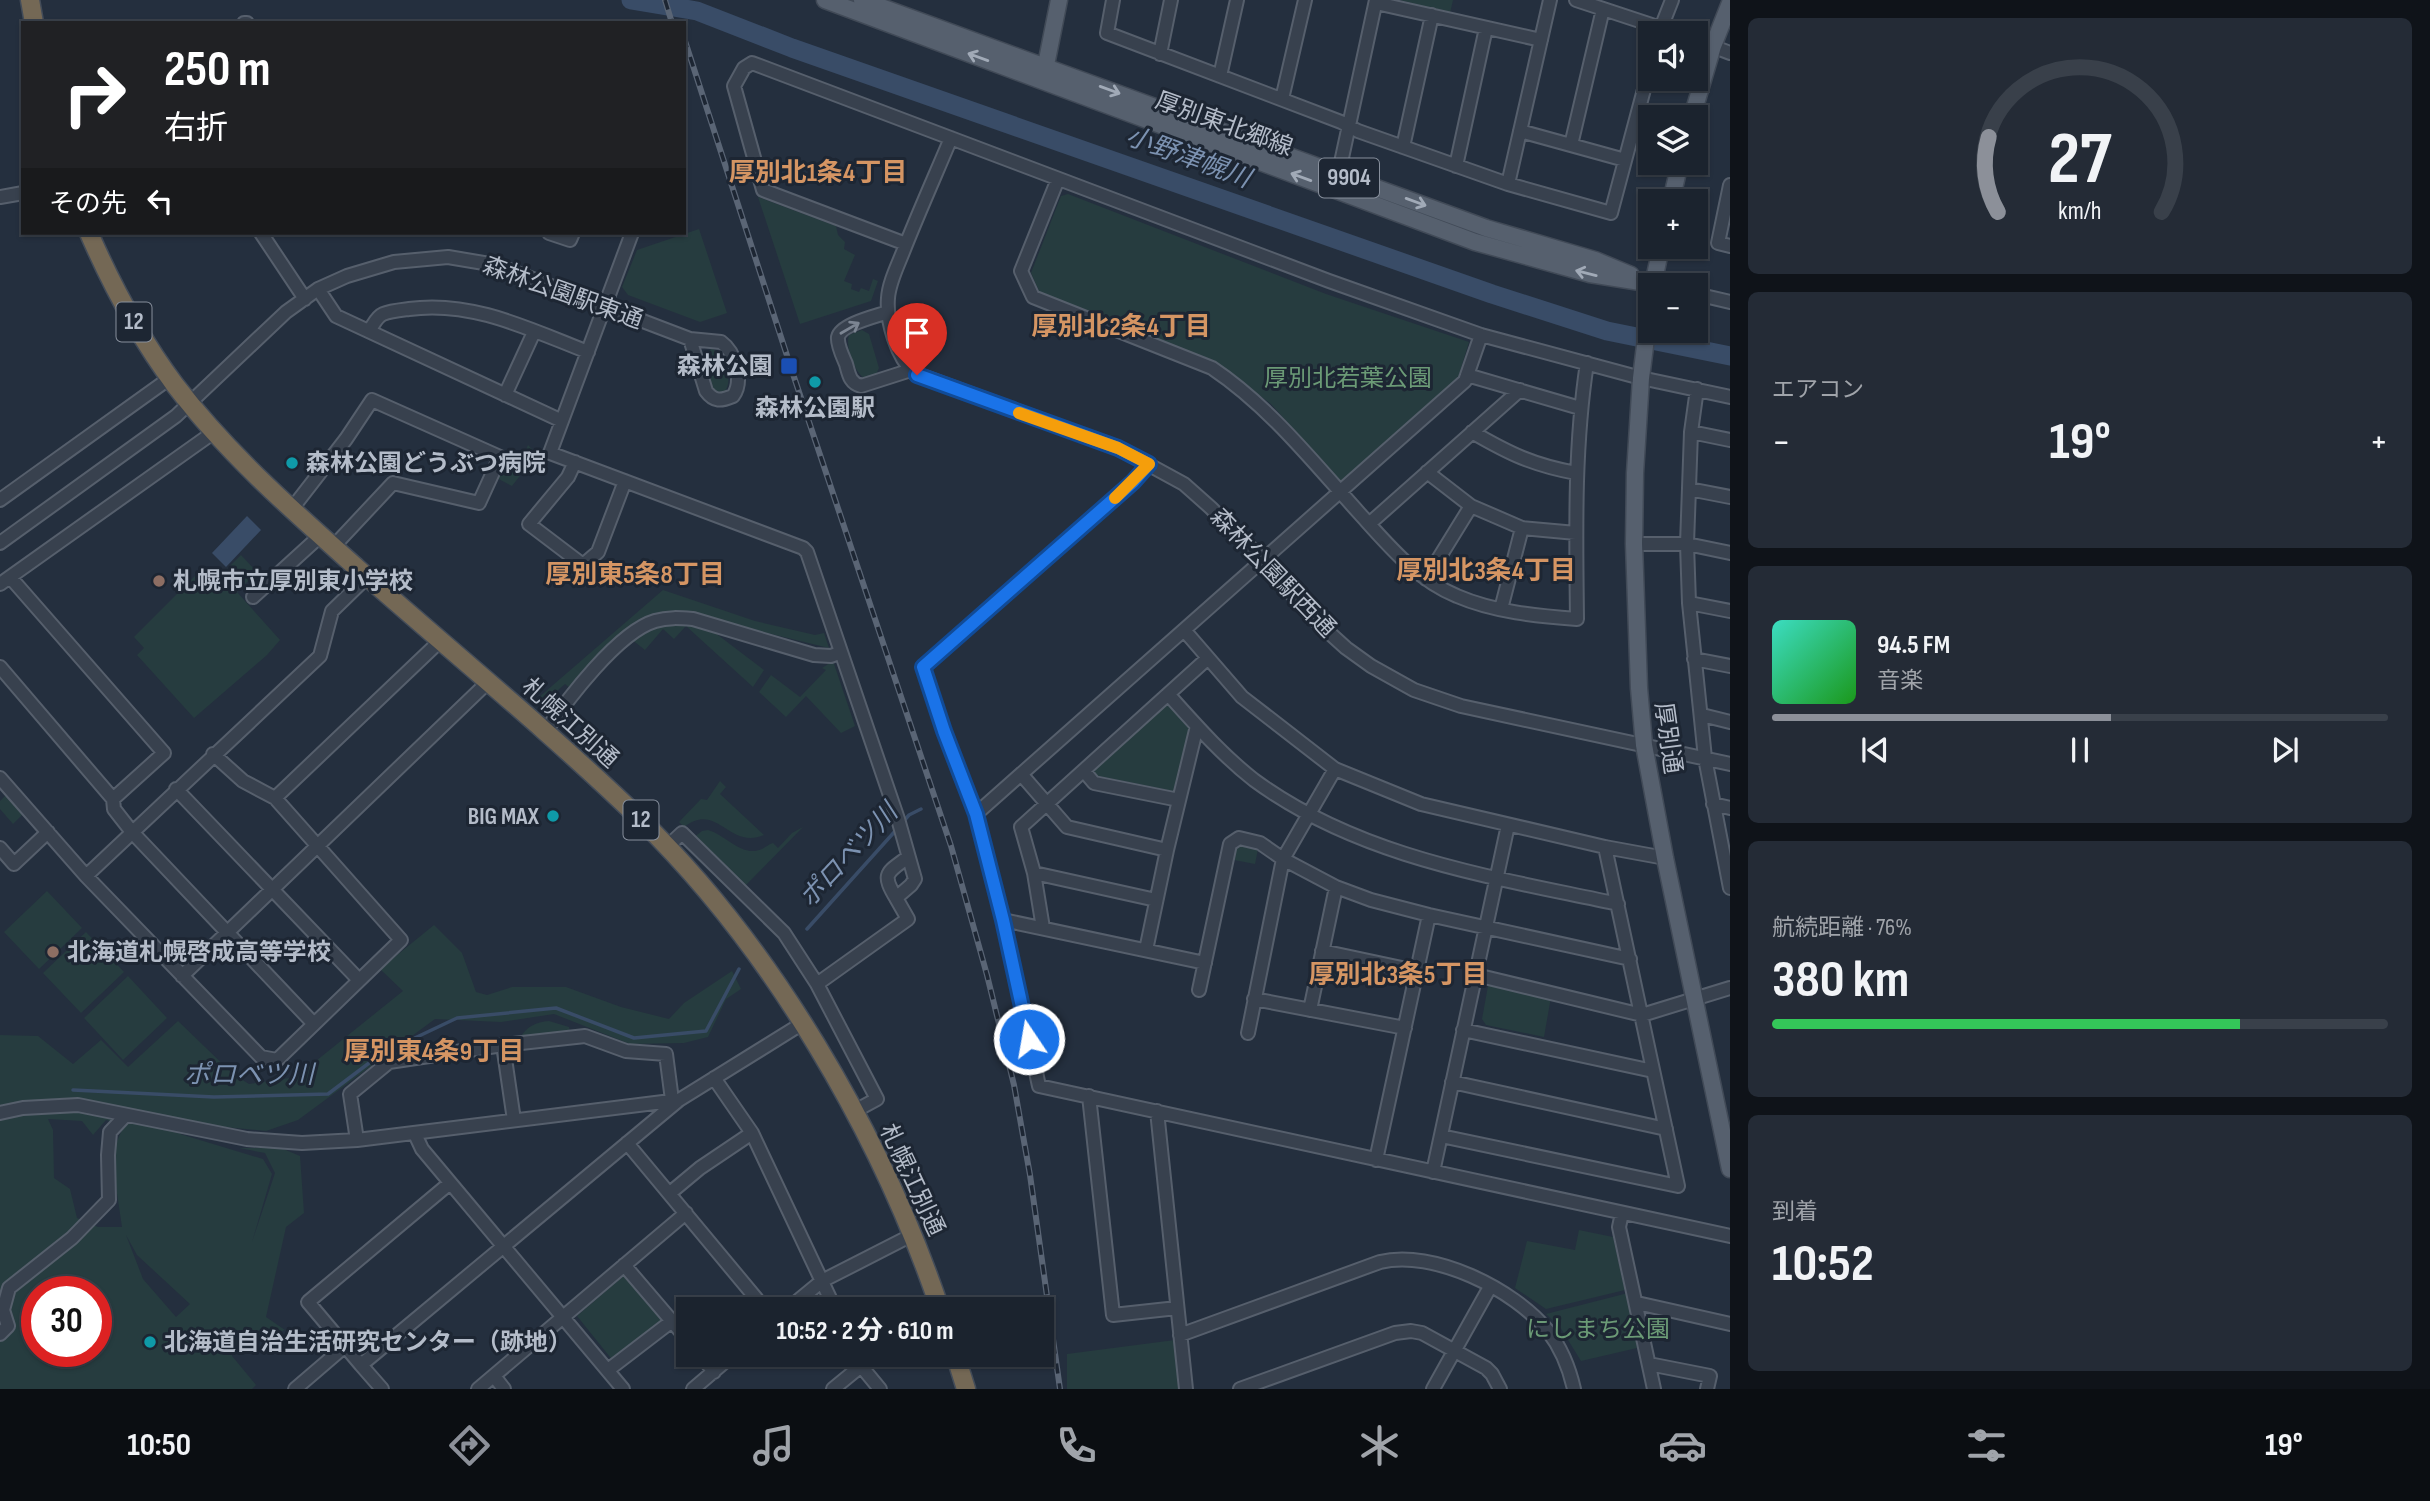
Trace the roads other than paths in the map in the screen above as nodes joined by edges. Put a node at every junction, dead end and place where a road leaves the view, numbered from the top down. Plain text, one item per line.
1 (30, 0) edge
2 (825, 0) edge
3 (863, 0) edge
4 (1059, 0) edge
5 (1113, 0) edge
6 (1171, 0) edge
7 (1237, 0) edge
8 (1305, 0) edge
9 (1549, 0) edge
10 (1576, 0) edge
11 (1672, 0) edge
12 (1376, 1) edge
13 (1730, 3) edge
14 (1603, 9) junction
15 (1432, 15) junction
16 (34, 21) edge
17 (1664, 21) edge
18 (1638, 23) edge
19 (1486, 28) junction
20 (1541, 40) junction
21 (1708, 44) edge
22 (1713, 46) junction
23 (1730, 52) edge
24 (1160, 54) junction
25 (1044, 74) junction
26 (1220, 76) junction
27 (1644, 91) edge
28 (1282, 99) junction
29 (1696, 105) edge
30 (1350, 126) junction
31 (1520, 131) junction
32 (951, 138) junction
33 (1571, 145) junction
34 (1403, 147) junction
35 (1625, 160) junction
36 (1456, 166) junction
37 (1058, 179) junction
38 (1337, 182) junction
39 (1508, 184) junction
40 (1730, 189) edge
41 (21, 193) edge
42 (0, 197) edge
43 (90, 235) edge
44 (262, 235) edge
45 (555, 235) edge
46 (572, 235) edge
47 (631, 235) edge
48 (906, 244) junction
49 (1730, 246) edge
50 (1638, 282) edge
51 (318, 289) junction
52 (1708, 297) edge
53 (305, 299) junction
54 (1730, 302) edge
55 (605, 307) junction
56 (888, 312) junction
57 (369, 331) junction
58 (534, 332) junction
59 (1481, 335) junction
60 (690, 339) junction
61 (1646, 343) edge
62 (588, 352) junction
63 (1587, 363) junction
64 (911, 370) junction
65 (1467, 375) junction
66 (1642, 377) junction
67 (170, 378) junction
68 (1520, 390) junction
69 (1697, 390) junction
70 (505, 395) junction
71 (1730, 397) edge
72 (190, 404) junction
73 (1580, 408) junction
74 (562, 421) junction
75 (214, 432) junction
76 (1472, 432) junction
77 (1691, 432) junction
78 (1730, 440) edge
79 (575, 462) junction
80 (1149, 464) junction
81 (1427, 472) junction
82 (1576, 473) junction
83 (625, 481) junction
84 (1689, 489) junction
85 (1340, 492) junction
86 (1730, 497) edge
87 (0, 500) edge
88 (1471, 506) junction
89 (290, 510) junction
90 (1369, 524) junction
91 (1522, 528) junction
92 (1576, 533) junction
93 (326, 541) junction
94 (0, 543) edge
95 (1634, 544) junction
96 (1687, 544) junction
97 (1730, 553) edge
98 (1263, 561) junction
99 (367, 577) junction
100 (1426, 579) junction
101 (5, 580) edge
102 (253, 597) dead end
103 (1689, 603) junction
104 (1502, 609) junction
105 (1730, 611) edge
106 (1184, 630) junction
107 (440, 641) junction
108 (839, 653) junction
109 (1208, 658) junction
110 (1694, 659) junction
111 (1730, 666) edge
112 (0, 667) edge
113 (488, 682) junction
114 (1168, 694) junction
115 (1702, 715) junction
116 (1730, 722) edge
117 (1197, 726) junction
118 (545, 732) junction
119 (1644, 745) junction
120 (213, 754) junction
121 (1705, 758) junction
122 (1730, 764) edge
123 (1335, 769) junction
124 (1084, 771) junction
125 (1021, 774) junction
126 (0, 778) edge
127 (176, 789) junction
128 (275, 798) junction
129 (113, 799) junction
130 (1179, 800) junction
131 (1047, 804) junction
132 (1713, 804) junction
133 (1730, 808) edge
134 (976, 814) junction
135 (1310, 815) junction
136 (1508, 825) junction
137 (48, 832) junction
138 (132, 832) junction
139 (317, 846) junction
140 (667, 846) junction
141 (1605, 847) junction
142 (0, 848) edge
143 (1167, 850) junction
144 (908, 857) junction
145 (1665, 858) junction
146 (1283, 859) junction
147 (1727, 864) edge
148 (1034, 873) junction
149 (86, 876) junction
150 (1497, 877) junction
151 (1336, 887) junction
152 (1730, 888) edge
153 (272, 889) junction
154 (896, 898) junction
155 (1156, 900) junction
156 (1618, 904) junction
157 (1429, 915) junction
158 (1003, 920) junction
159 (1043, 928) junction
160 (1485, 928) junction
161 (227, 932) junction
162 (1146, 950) junction
163 (1322, 951) junction
164 (1630, 959) junction
165 (1205, 963) junction
166 (1416, 971) junction
167 (1476, 975) junction
168 (182, 976) junction
169 (359, 980) junction
170 (817, 984) junction
171 (1730, 988) edge
172 (1199, 990) dead end
173 (1254, 999) junction
174 (1694, 999) junction
175 (1310, 1010) junction
176 (1642, 1015) junction
177 (803, 1023) junction
178 (314, 1024) junction
179 (1405, 1028) junction
180 (1464, 1030) junction
181 (1248, 1033) dead end
182 (503, 1045) junction
183 (1653, 1071) junction
184 (714, 1078) junction
185 (1452, 1082) junction
186 (1089, 1096) junction
187 (676, 1100) junction
188 (1157, 1111) junction
189 (853, 1112) junction
190 (0, 1113) edge
191 (126, 1115) junction
192 (514, 1120) junction
193 (1666, 1129) junction
194 (752, 1133) junction
195 (415, 1134) junction
196 (1441, 1136) junction
197 (358, 1140) junction
198 (627, 1143) junction
199 (1376, 1160) junction
200 (1730, 1168) edge
201 (1433, 1172) junction
202 (450, 1183) junction
203 (670, 1193) junction
204 (686, 1213) junction
205 (1622, 1213) junction
206 (912, 1235) junction
207 (1730, 1236) edge
208 (502, 1246) junction
209 (624, 1265) junction
210 (822, 1281) junction
211 (1490, 1287) junction
212 (755, 1297) edge
213 (803, 1297) edge
214 (829, 1297) edge
215 (935, 1297) edge
216 (1637, 1303) junction
217 (1177, 1308) junction
218 (563, 1317) junction
219 (672, 1321) junction
220 (1730, 1324) edge
221 (676, 1326) edge
222 (0, 1334) edge
223 (1180, 1335) junction
224 (344, 1347) junction
225 (1454, 1350) junction
226 (1649, 1364) junction
227 (361, 1365) junction
228 (710, 1367) edge
229 (720, 1367) edge
230 (853, 1367) edge
231 (864, 1367) edge
232 (959, 1367) edge
233 (608, 1370) junction
234 (714, 1372) junction
235 (494, 1376) junction
236 (295, 1389) edge
237 (382, 1389) edge
238 (478, 1389) edge
239 (504, 1389) edge
240 (623, 1389) edge
241 (693, 1389) edge
242 (833, 1389) edge
243 (880, 1389) edge
244 (966, 1389) edge
245 (1186, 1389) edge
246 (1240, 1389) edge
247 (1433, 1389) edge
248 (1500, 1389) edge
249 (1574, 1389) edge
250 (1654, 1389) edge
251 (1707, 1389) edge

1 - 16 highway
25 -> 2 main road, 厚別東北郷線 / 9904
3 - 25 main road, 厚別東北郷線 / 9904
4 - 25 main road
5 - 24 street
6 - 24 street
7 - 26 street
8 - 28 street
9 - 20 street
10 - 14 street
11 - 17 street
12 - 15 street
12 - 30 street
13 - 22 main road
14 - 18 street
14 - 33 street
15 - 19 street
15 - 34 street
19 - 20 street
19 - 36 street
20 - 31 street
21 - 22 street
22 - 23 street
22 - 29 main road
24 - 26 street
25 - 38 main road, 厚別東北郷線 / 9904
26 - 28 street
27 - 35 street
28 - 30 street
30 - 34 street
30 - 38 street
31 - 33 street
31 - 39 street
32 - 37 street
32 - 48 street
32 - 48 street
33 - 35 street
34 - 36 street
35 - 39 street
36 - 39 street
37 - 59 street
37 - 85 street
38 - 50 main road, 厚別東北郷線 / 9904
40 - 49 street
41 - 42 street
43 - 67 highway, 札幌江別通 / 12
44 - 53 street
45 - 46 street
47 - 55 street
48 - 56 street
51 - 53 street, 森林公園駅東通
51 - 55 street, 森林公園駅東通
51 - 57 street
52 - 54 street
53 - 72 street, 森林公園駅東通
55 - 60 street, 森林公園駅東通
55 - 62 street
56 - 64 street
64 -> 56 street
57 - 58 street
57 - 70 street
58 - 62 street
58 - 70 street
59 - 63 street
59 - 65 street
60 - 60 street, 森林公園駅東通
61 - 66 main road, 厚別通
62 - 74 street
63 - 66 street
63 - 73 street
64 - 80 street, 森林公園駅西通
65 - 68 street
65 - 85 street
66 - 69 street
66 - 95 main road, 厚別通
67 - 72 highway, 札幌江別通 / 12
67 - 87 street
68 - 73 street
68 - 76 street
69 - 71 street
69 - 77 street
70 - 74 street
72 - 75 highway, 札幌江別通 / 12
72 - 94 street, 森林公園駅東通
73 - 82 street
74 - 79 street
75 - 89 highway, 札幌江別通 / 12
75 - 101 street
76 - 81 street
76 - 82 street
77 - 78 street
77 - 84 street
79 - 83 street
79 - 83 street
80 - 98 street, 森林公園駅西通
80 - 134 street
81 - 88 street
81 - 90 street
82 - 92 street
83 - 108 street
84 - 86 street
84 - 96 street
85 - 90 street
85 - 98 street
88 - 91 street
88 - 100 street
89 - 93 highway, 札幌江別通 / 12
89 - 93 street
90 - 100 street
91 - 92 street
91 - 104 street
92 - 104 street
93 - 99 highway, 札幌江別通 / 12
93 - 102 street
95 - 96 street
95 - 119 main road, 厚別通
96 - 97 street
96 - 103 street
98 - 106 street
98 - 119 street, 森林公園駅西通
99 - 107 highway, 札幌江別通 / 12
99 - 120 street
100 - 104 street
101 - 129 street
103 - 105 street
103 - 110 street
106 - 109 street
106 - 125 street
107 - 113 highway, 札幌江別通 / 12
107 - 128 street
108 - 118 street
108 - 144 street
109 - 114 street
109 - 123 street
110 - 111 street
110 - 115 street
112 - 129 street
113 - 118 highway, 札幌江別通 / 12
113 - 139 street
114 - 117 street
114 - 124 street
115 - 116 street
115 - 121 street
117 - 130 street
117 - 135 street
118 - 140 highway, 札幌江別通 / 12
119 - 121 street, 森林公園駅西通
119 - 145 main road, 厚別通
120 - 127 street
120 - 128 street
121 - 122 street, 森林公園駅西通
121 - 132 street
123 - 135 street
123 - 136 street
124 - 130 street
124 - 131 street
125 - 131 street
125 - 134 street
126 - 137 street
127 - 138 street
127 - 153 street
128 - 139 street
129 - 138 street
130 - 143 street
131 - 143 street
131 - 148 street
132 - 133 street
132 - 147 street
134 - 158 street
135 - 146 street
135 - 150 street
136 - 141 street
136 - 150 street
137 - 142 street
137 - 149 street
138 - 149 street
138 - 161 street
139 - 153 street
139 - 169 street
140 - 170 street
140 - 177 highway, 札幌江別通 / 12
141 - 145 street
141 - 156 street
143 - 155 street
144 - 154 street
144 - 154 street
145 - 174 main road, 厚別通
146 - 151 street
146 - 165 street
146 - 173 street
147 - 152 street
148 - 155 street
148 - 159 street
149 - 168 street
150 - 156 street
150 - 160 street
151 - 157 street
151 - 163 street
153 - 161 street
153 - 169 street
154 - 170 street
155 - 162 street
156 - 164 street
157 - 160 street
157 - 166 street
158 - 159 street
158 - 186 street
159 - 162 street
160 - 164 street
160 - 167 street
161 - 168 street
161 - 178 street
162 - 165 street
163 - 166 street
163 - 175 street
164 - 176 street
165 - 172 street
166 - 179 street
167 - 176 street
167 - 180 street
168 - 178 street
169 - 178 street
170 - 189 street
171 - 174 street
173 - 175 street
173 - 181 street
174 - 176 street
174 - 200 main road, 厚別通
175 - 179 street
176 - 183 street
177 - 184 street
177 - 189 highway, 札幌江別通 / 12
179 - 199 street
180 - 183 street
180 - 185 street
182 - 187 street
182 - 192 street
182 - 197 street
183 - 193 street
184 - 187 street
184 - 194 street
185 - 193 street
185 - 196 street
186 - 188 street
186 - 217 street
187 - 192 street
187 - 198 street
188 - 199 street
188 - 217 street
189 - 206 highway, 札幌江別通 / 12
190 - 191 street
191 - 197 street
191 - 222 street
192 - 195 street
193 - 196 street
194 - 203 street
194 - 210 street
195 - 197 street
195 - 202 street
196 - 201 street
198 - 203 street
198 - 208 street
199 - 201 street
201 - 205 street
202 - 208 street
202 - 224 street
203 - 204 street
204 - 209 street
204 - 212 street
205 - 207 street
205 - 216 street
206 - 210 street
206 - 215 highway, 札幌江別通 / 12
208 - 218 street
208 - 227 street
209 - 218 street
209 - 219 street
210 - 213 street
210 - 214 street
211 - 223 street
211 - 225 street
211 - 249 street
216 - 220 street
216 - 226 street
217 - 223 street
218 - 233 street
218 - 235 street
219 - 221 street
219 - 233 street
223 - 245 street
224 - 227 street
224 - 236 street
225 - 246 street
225 - 247 street
225 - 248 street
226 - 250 street
226 - 251 street
227 - 237 street
228 - 234 street
229 - 234 street
230 - 242 street
231 - 243 street
232 - 244 highway
233 - 240 street
234 - 241 street
235 - 238 street
235 - 239 street

